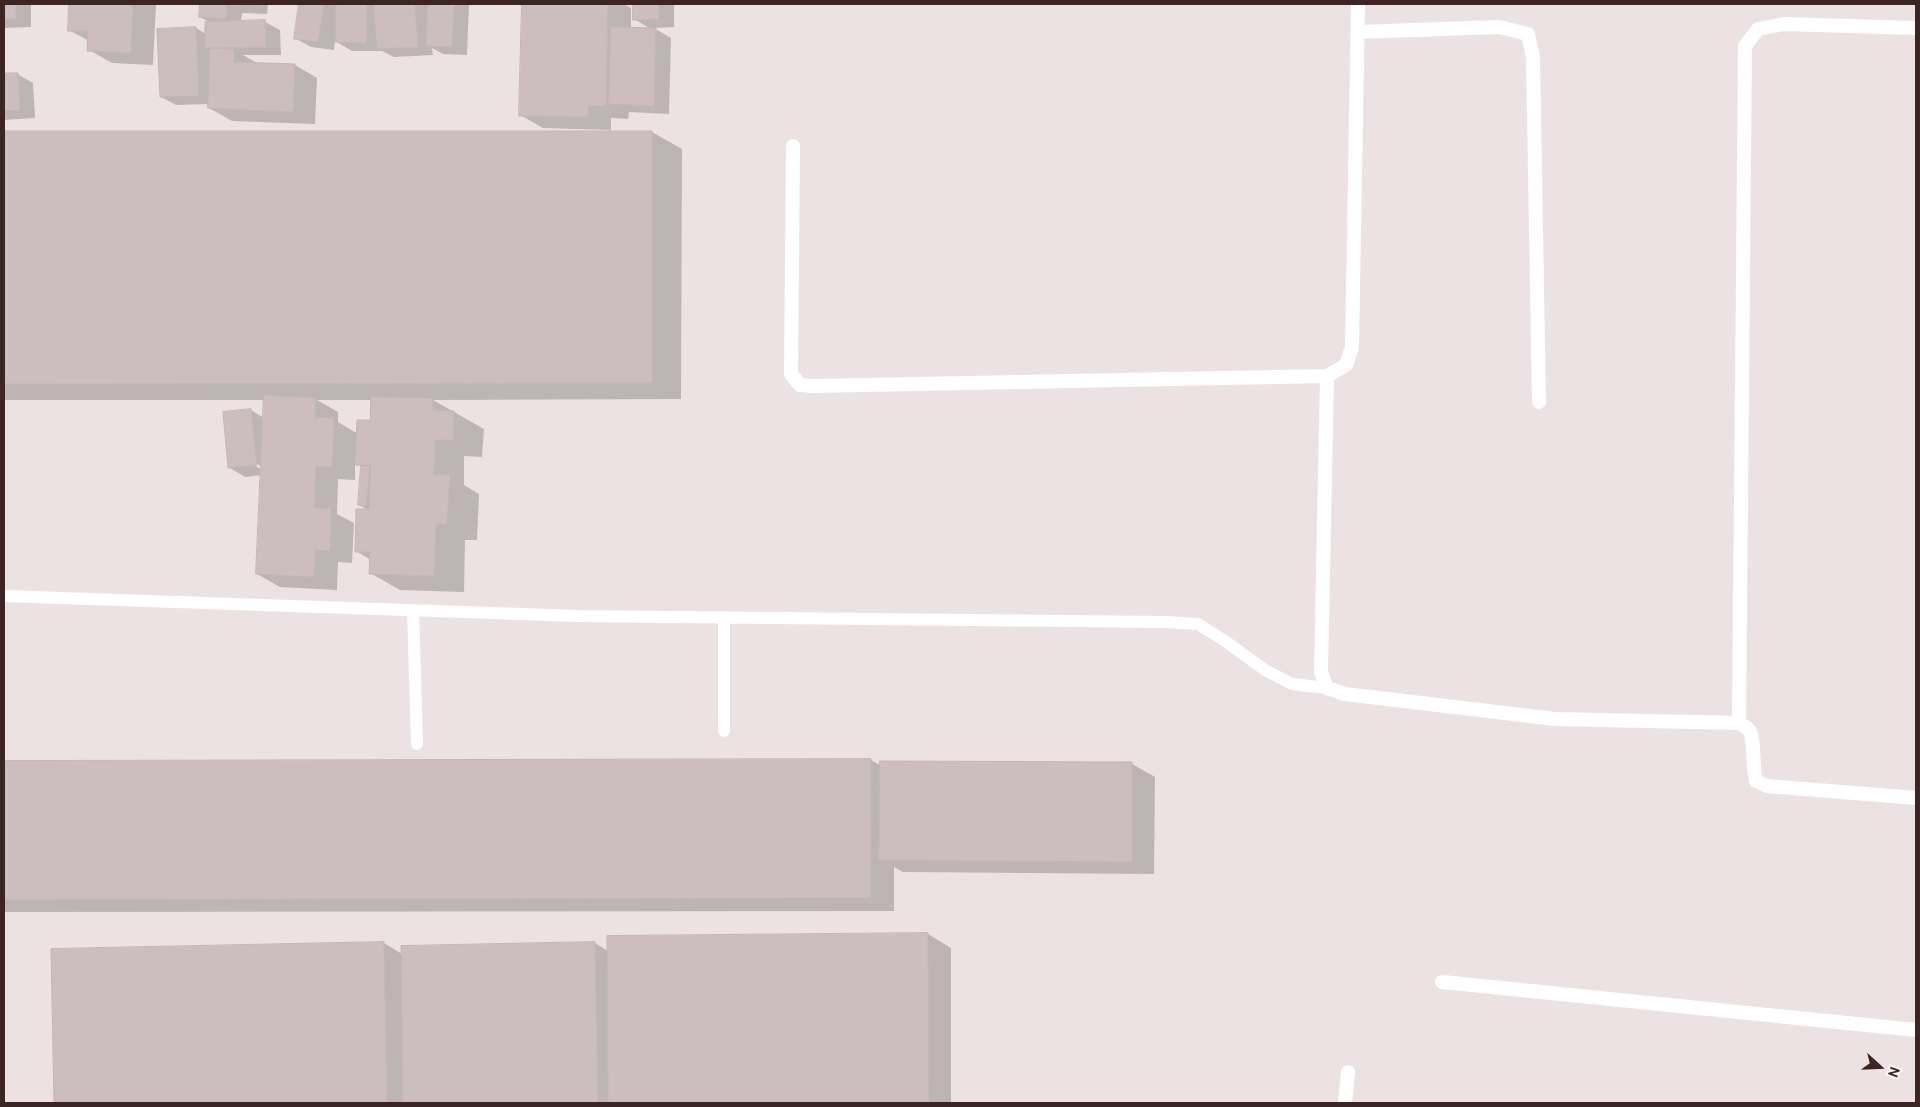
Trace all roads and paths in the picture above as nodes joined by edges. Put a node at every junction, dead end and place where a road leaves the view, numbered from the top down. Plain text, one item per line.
1 (1358, 4) edge
2 (1916, 28) edge
3 (1358, 32) junction
4 (794, 146) dead end
5 (1327, 376) junction
6 (1539, 402) dead end
7 (4, 596) edge
8 (413, 610) junction
9 (724, 618) junction
10 (1327, 688) junction
11 (1739, 723) junction
12 (724, 731) dead end
13 (417, 744) dead end
14 (1916, 798) edge
15 (1442, 982) dead end
16 (1916, 1030) edge
17 (1348, 1072) dead end
18 (1345, 1103) edge

1 - 3 street
2 - 11 street
3 - 5 street
3 - 6 street
4 - 5 street
5 - 10 street
7 - 8 lane
8 - 9 lane
8 - 13 lane
9 - 10 lane
9 - 12 lane
10 - 11 street
11 - 14 street
15 - 16 street
17 - 18 street

